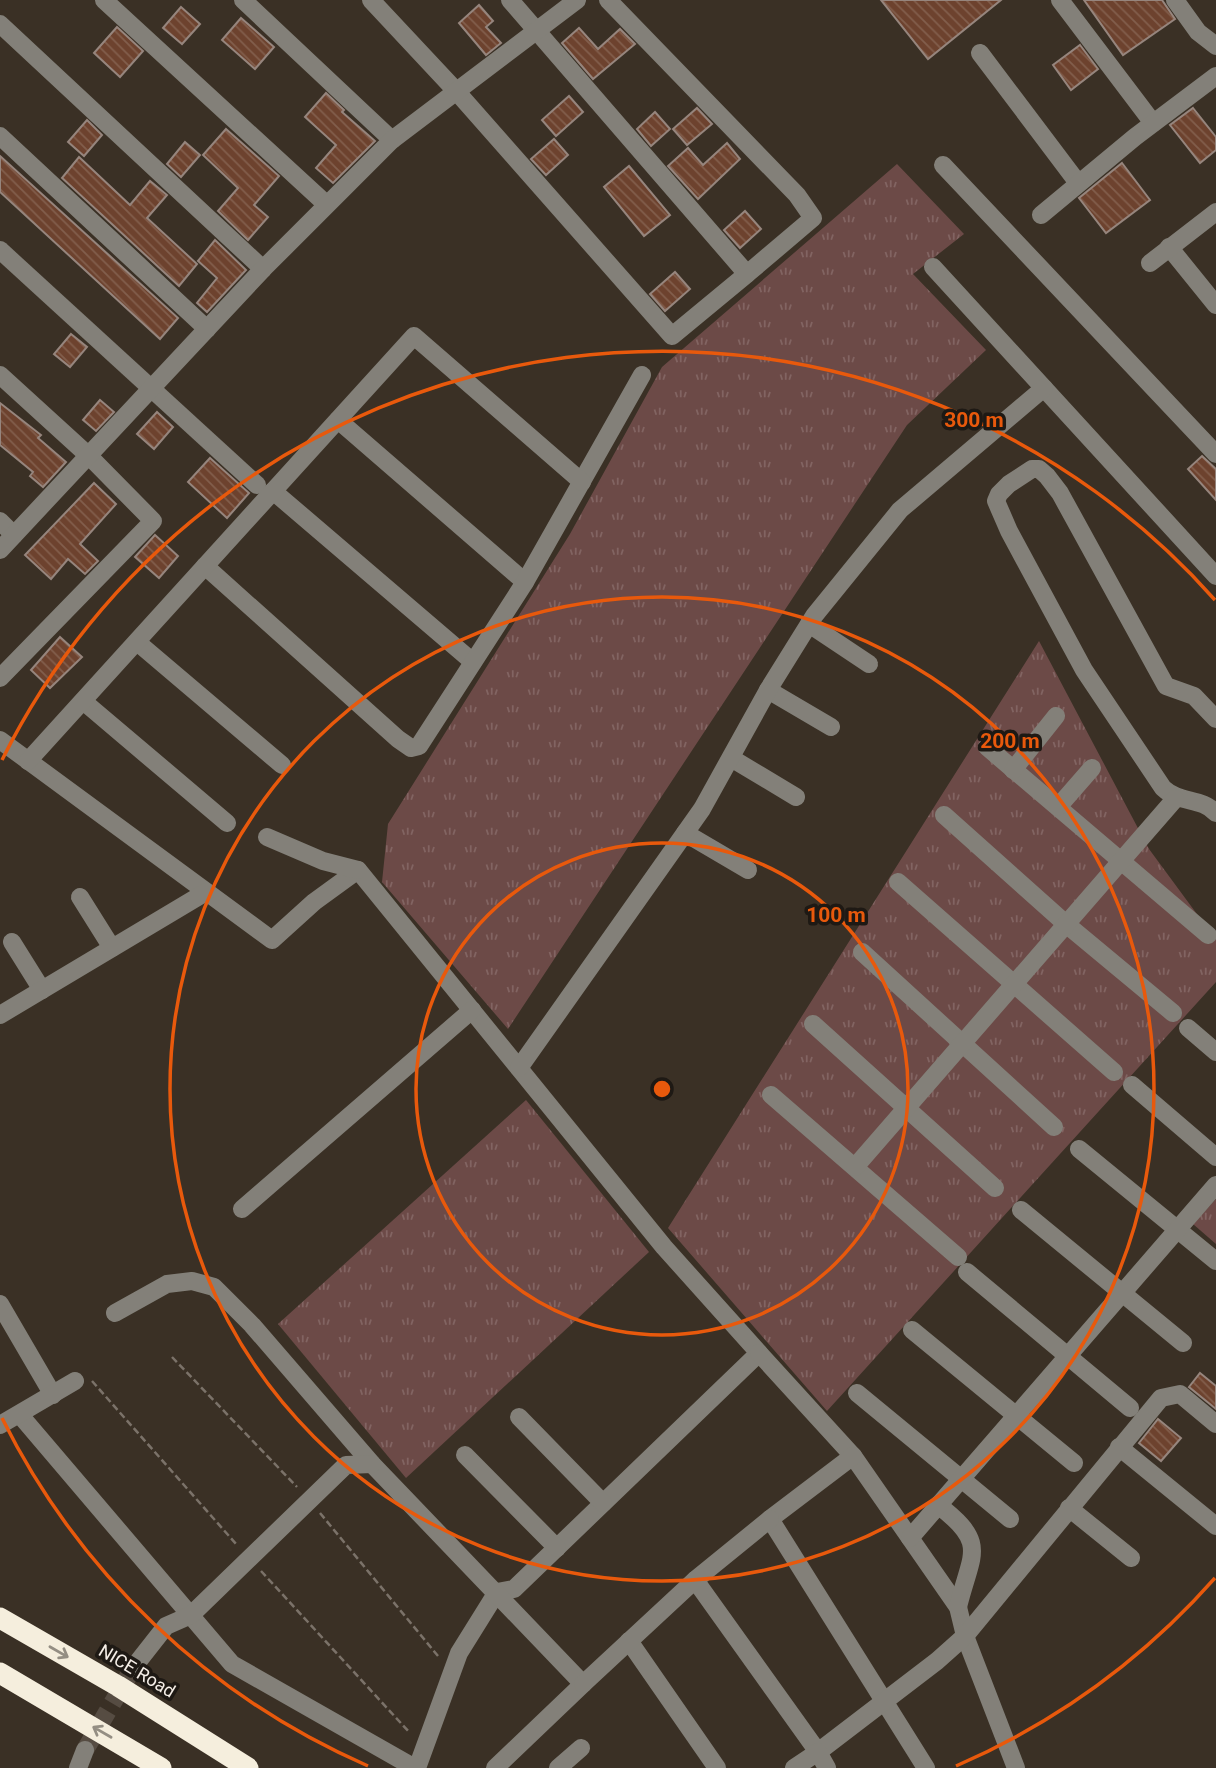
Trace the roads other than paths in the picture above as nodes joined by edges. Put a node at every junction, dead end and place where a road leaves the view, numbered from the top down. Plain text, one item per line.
1 (104, 0) edge
2 (243, 0) edge
3 (371, 0) edge
4 (510, 0) edge
5 (577, 0) edge
6 (608, 0) edge
7 (1060, 0) edge
8 (1175, 0) edge
9 (0, 24) edge
10 (536, 30) junction
11 (1216, 46) edge
12 (980, 53) dead end
13 (1216, 76) edge
14 (457, 92) junction
15 (1153, 123) junction
16 (0, 136) edge
17 (393, 140) junction
18 (943, 165) dead end
19 (1078, 183) junction
20 (326, 204) junction
21 (1216, 212) edge
22 (1041, 215) dead end
23 (1170, 247) junction
24 (0, 250) edge
25 (1150, 263) dead end
26 (933, 267) dead end
27 (263, 269) junction
28 (747, 274) junction
29 (1216, 305) edge
30 (207, 330) junction
31 (0, 375) edge
32 (642, 375) dead end
33 (1044, 388) junction
34 (151, 389) junction
35 (338, 420) junction
36 (1216, 454) edge
37 (90, 457) junction
38 (582, 482) junction
39 (265, 488) junction
40 (0, 521) edge
41 (14, 535) junction
42 (0, 551) edge
43 (205, 566) junction
44 (1216, 576) edge
45 (525, 582) junction
46 (809, 624) junction
47 (137, 642) junction
48 (473, 662) junction
49 (869, 664) dead end
50 (0, 678) edge
51 (768, 690) junction
52 (83, 701) junction
53 (1056, 716) dead end
54 (1216, 719) edge
55 (831, 727) dead end
56 (0, 740) edge
57 (987, 747) dead end
58 (731, 758) junction
59 (28, 761) junction
60 (282, 765) dead end
61 (1092, 768) dead end
62 (1013, 770) junction
63 (796, 797) dead end
64 (1175, 799) junction
65 (1214, 806) edge
66 (1058, 807) junction
67 (944, 815) dead end
68 (227, 823) dead end
69 (685, 833) junction
70 (267, 837) dead end
71 (1120, 860) junction
72 (358, 870) junction
73 (748, 870) dead end
74 (898, 882) dead end
75 (206, 892) junction
76 (80, 897) dead end
77 (1066, 924) junction
78 (1208, 935) dead end
79 (12, 942) dead end
80 (112, 948) junction
81 (862, 952) dead end
82 (1015, 983) junction
83 (42, 990) junction
84 (472, 1010) junction
85 (1173, 1013) dead end
86 (0, 1016) edge
87 (813, 1024) dead end
88 (1188, 1028) dead end
89 (963, 1045) junction
90 (1216, 1052) edge
91 (519, 1068) junction
92 (1114, 1072) dead end
93 (1132, 1085) dead end
94 (771, 1095) dead end
95 (906, 1108) junction
96 (1054, 1127) dead end
97 (1079, 1149) dead end
98 (1216, 1157) edge
99 (855, 1167) junction
100 (1216, 1185) edge
101 (995, 1188) dead end
102 (242, 1209) dead end
103 (1021, 1210) dead end
104 (1178, 1229) junction
105 (1216, 1261) edge
106 (1122, 1293) junction
107 (0, 1304) edge
108 (114, 1313) dead end
109 (912, 1330) dead end
110 (1183, 1343) dead end
111 (760, 1353) junction
112 (1068, 1356) junction
113 (75, 1381) dead end
114 (857, 1393) dead end
115 (53, 1395) junction
116 (1130, 1408) dead end
117 (20, 1415) junction
118 (1016, 1416) junction
119 (519, 1417) dead end
120 (1216, 1424) edge
121 (0, 1425) edge
122 (1119, 1447) junction
123 (465, 1455) dead end
124 (853, 1456) junction
125 (1074, 1463) dead end
126 (372, 1464) junction
127 (961, 1479) junction
128 (603, 1503) junction
129 (938, 1505) junction
130 (1069, 1508) junction
131 (770, 1519) junction
132 (1010, 1519) dead end
133 (1216, 1526) edge
134 (910, 1538) junction
135 (557, 1548) junction
136 (1131, 1558) dead end
137 (695, 1580) junction
138 (497, 1592) junction
139 (958, 1607) junction
140 (191, 1615) junction
141 (0, 1618) edge
142 (965, 1636) junction
143 (629, 1641) junction
144 (133, 1668) tunnel mouth
145 (0, 1672) edge
146 (583, 1684) junction
147 (885, 1701) junction
148 (581, 1748) dead end
149 (85, 1750) tunnel mouth
150 (823, 1760) edge
151 (78, 1768) edge
152 (160, 1768) edge
153 (248, 1768) edge
154 (416, 1768) edge
155 (495, 1768) edge
156 (558, 1768) edge
157 (717, 1768) edge
158 (794, 1768) edge
159 (926, 1768) edge
160 (1016, 1768) edge

1 - 20 street
2 - 17 street
3 - 14 street
4 - 10 street
5 - 10 street
6 - 28 street
7 - 15 street
8 - 11 street
9 - 27 street
10 - 14 street
10 - 28 street
12 - 19 street
13 - 15 street
14 - 17 street
14 - 28 street
15 - 19 street
16 - 30 street
17 - 20 street
18 - 36 street
19 - 22 street
20 - 27 street
21 - 23 street
23 - 25 street
23 - 29 street
24 - 34 street
26 - 33 street
27 - 30 street
30 - 34 street
31 - 37 street
32 - 38 street
33 - 44 street
33 - 46 street
34 - 37 street
34 - 39 street
35 - 38 street
35 - 39 street
35 - 45 street
37 - 41 street
37 - 50 street
38 - 45 street
39 - 43 street
39 - 48 street
40 - 41 street
41 - 42 street
43 - 47 street
43 - 48 street
45 - 48 street
46 - 49 street
46 - 51 street
47 - 52 street
47 - 60 street
51 - 55 street
51 - 58 street
52 - 59 street
52 - 68 street
53 - 62 street
54 - 64 street
56 - 59 street
57 - 62 street
58 - 63 street
58 - 69 street
59 - 75 street
61 - 66 street
62 - 66 street
64 - 65 street
64 - 71 street
66 - 71 street
67 - 77 street
69 - 73 street
69 - 91 street
70 - 72 street
71 - 77 street
71 - 78 street
72 - 75 street
72 - 84 street
74 - 82 street
75 - 80 street
76 - 80 street
77 - 82 street
77 - 85 street
79 - 83 street
80 - 83 street
81 - 89 street
82 - 89 street
82 - 92 street
83 - 86 street
84 - 91 street
84 - 102 street
87 - 95 street
88 - 90 street
89 - 95 street
89 - 96 street
91 - 111 street
93 - 98 street
94 - 99 street
95 - 99 street
95 - 101 street
97 - 104 street
99 - 112 street
100 - 104 street
103 - 106 street
104 - 105 street
104 - 106 street
106 - 110 street
106 - 112 street
107 - 115 street
108 - 126 street
109 - 118 street
111 - 124 street
111 - 128 street
112 - 116 street
112 - 118 street
113 - 115 street
114 - 127 street
115 - 117 street
117 - 121 street
117 - 140 street
118 - 125 street
118 - 127 street
119 - 128 street
120 - 122 street
122 - 130 street
122 - 133 street
123 - 135 street
124 - 131 street
124 - 134 street
126 - 138 street
126 - 140 street
127 - 129 street
127 - 132 street
128 - 135 street
129 - 134 street
129 - 139 street
130 - 136 street
130 - 142 street
131 - 137 street
131 - 147 street
134 - 139 street
135 - 138 street
137 - 143 street
137 - 150 street
138 - 146 street
138 - 154 street
139 - 142 street
140 - 144 street
140 - 154 street
141 -> 153 highway, NICE Road
142 - 147 street
142 - 160 street
143 - 146 street
143 - 157 street
152 -> 145 highway
146 - 155 street
147 - 150 street
147 - 159 street
148 - 156 street
149 - 151 street
150 - 158 street

